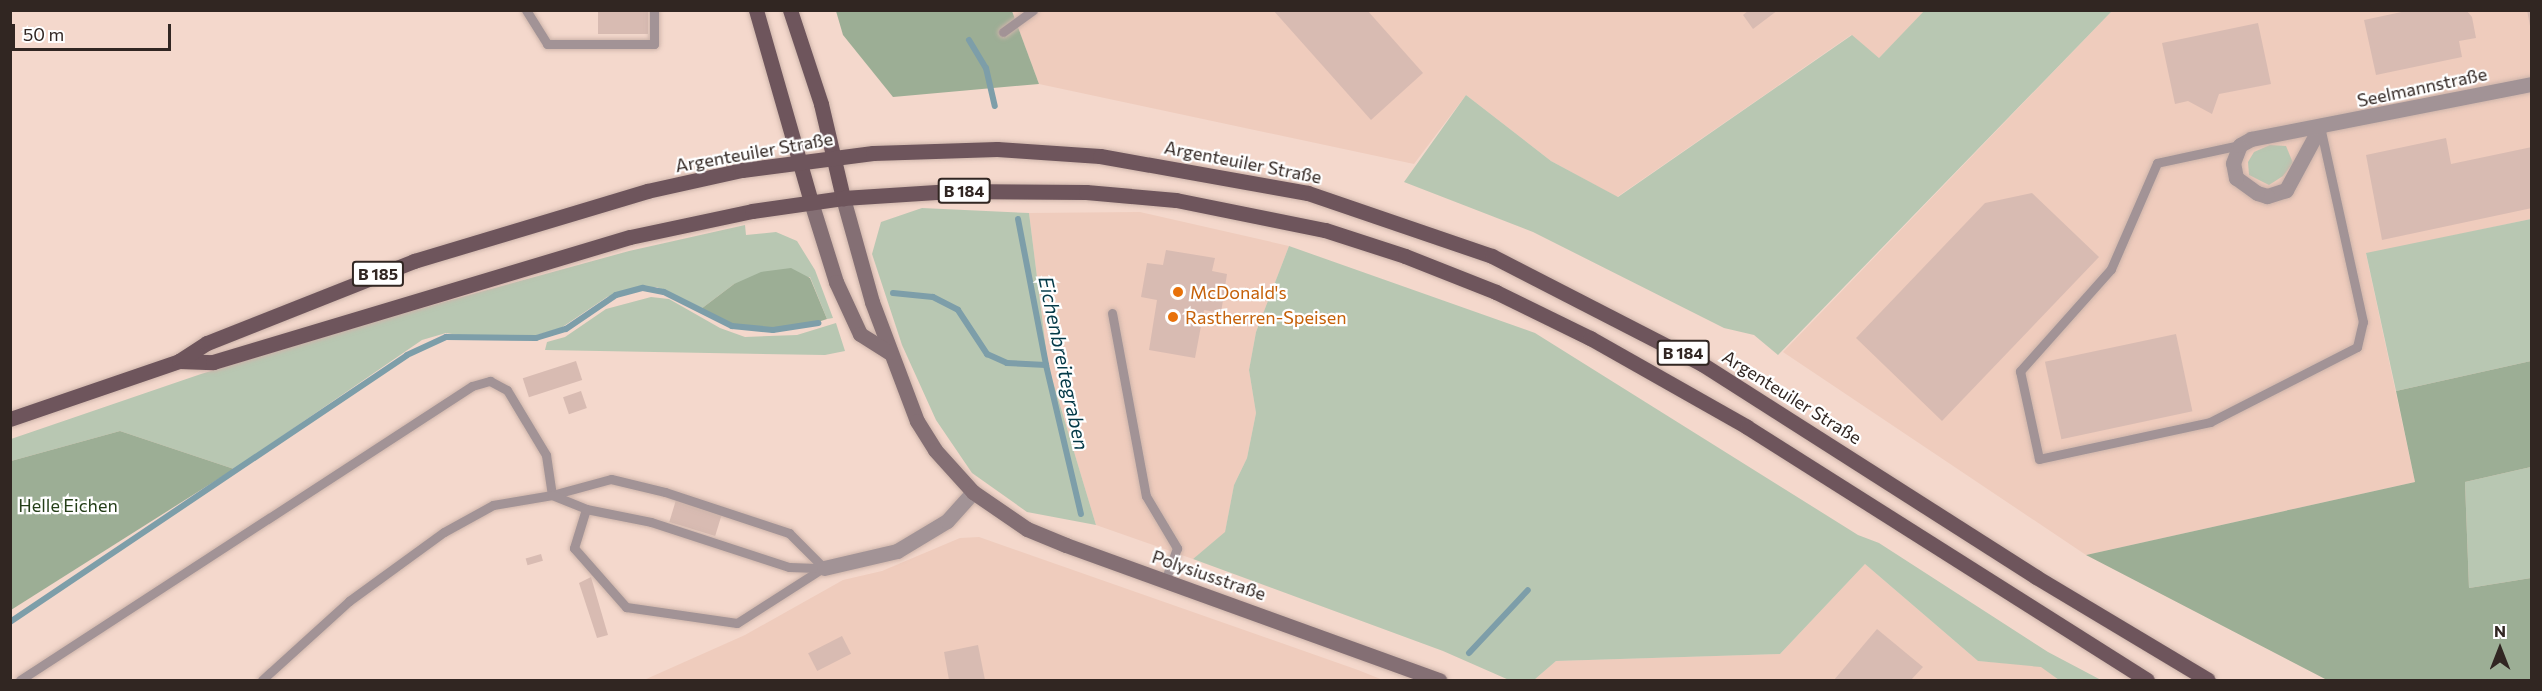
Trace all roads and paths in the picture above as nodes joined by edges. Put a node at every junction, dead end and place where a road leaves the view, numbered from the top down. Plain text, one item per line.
1 (526, 10) edge
2 (654, 10) edge
3 (756, 10) edge
4 (790, 10) edge
5 (1033, 10) edge
6 (1003, 32) dead end
7 (2532, 84) edge
8 (2320, 127) junction
9 (2240, 145) junction
10 (835, 157) junction
11 (798, 161) junction
12 (843, 198) junction
13 (811, 202) junction
14 (1112, 313) dead end
15 (889, 352) junction
16 (179, 361) junction
17 (10, 419) edge
18 (973, 492) junction
19 (552, 495) junction
20 (586, 509) junction
21 (824, 568) junction
22 (1166, 581) junction
23 (20, 681) edge
24 (262, 681) edge
25 (1439, 681) edge
26 (2147, 681) edge
27 (2208, 681) edge

1 - 2 lane
3 - 11 main road
4 - 10 main road
5 - 6 lane
7 - 8 street, Seelmannstraße
8 - 9 street, Seelmannstraße
8 - 9 street
8 - 9 lane
10 - 11 main road, Argenteuiler Straße / B 184
10 - 12 main road
10 - 27 main road, Argenteuiler Straße / B 184
11 - 13 main road
11 - 16 main road, Argenteuiler Straße / B 185
12 - 13 main road, Argenteuiler Straße / B 184
12 - 15 street, Polysiusstraße
12 - 26 main road, Argenteuiler Straße / B 184
13 - 15 street
13 - 16 main road, Argenteuiler Straße / B 185
14 - 22 lane
15 - 18 street, Polysiusstraße
16 - 17 main road, Argenteuiler Straße / B 185
18 - 21 street
18 - 22 street, Polysiusstraße
19 - 20 lane
19 - 21 lane
19 - 23 lane
19 - 24 lane
20 - 21 lane
20 - 21 lane
22 - 25 street, Polysiusstraße

